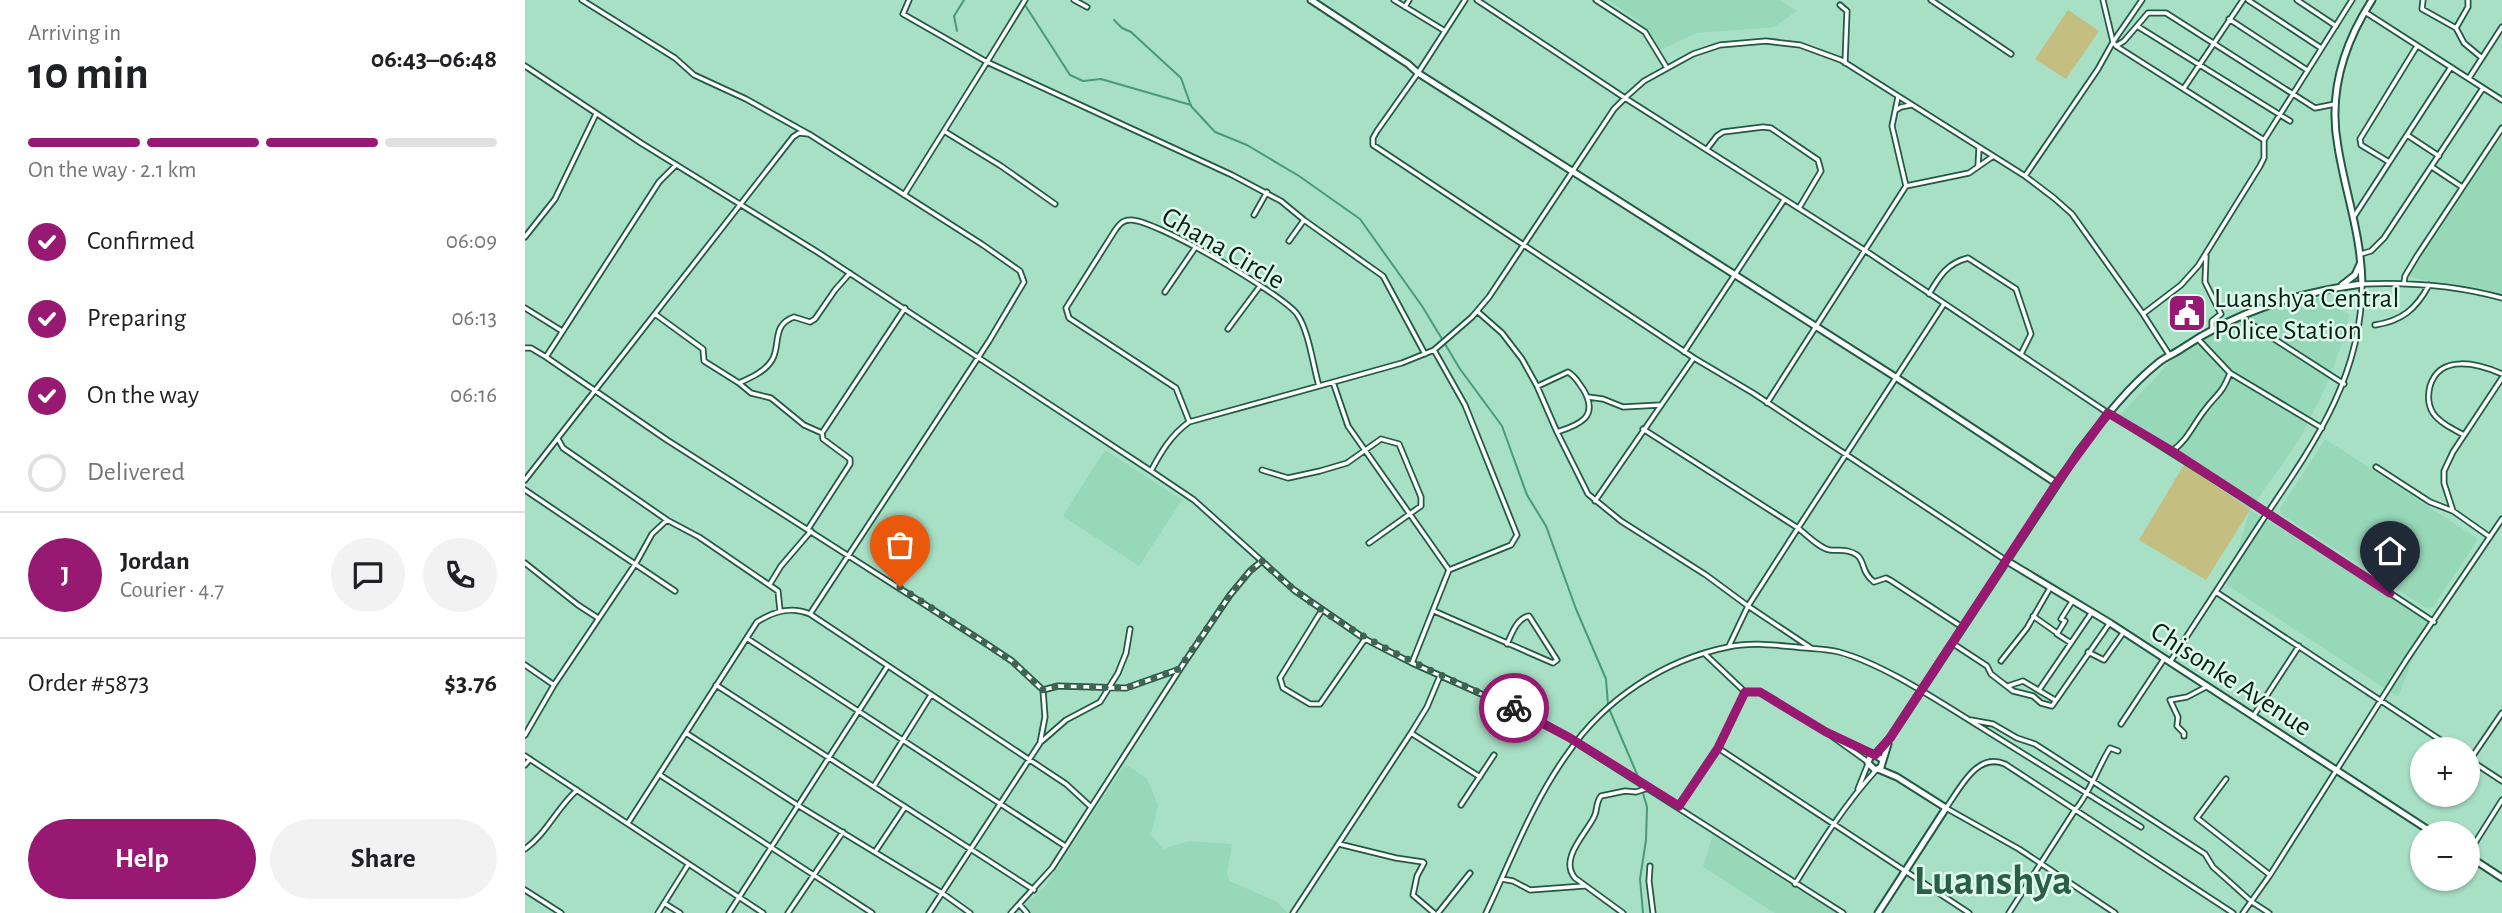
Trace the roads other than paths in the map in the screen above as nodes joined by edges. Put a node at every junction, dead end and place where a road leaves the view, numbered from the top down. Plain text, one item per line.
1 (582, 0) edge
2 (909, 0) edge
3 (1025, 0) edge
4 (1074, 0) edge
5 (1311, 0) edge
6 (1394, 0) edge
7 (1409, 0) edge
8 (1465, 0) edge
9 (1477, 0) edge
10 (1596, 0) edge
11 (1931, 0) edge
12 (2103, 0) edge
13 (2109, 0) edge
14 (2142, 0) edge
15 (2245, 0) edge
16 (2297, 0) edge
17 (2372, 0) edge
18 (2423, 0) edge
19 (2468, 0) edge
20 (2349, 1) edge
21 (1840, 5) dead end
22 (1087, 7) dead end
23 (1405, 7) junction
24 (2105, 7) junction
25 (2364, 12) junction
26 (2229, 19) junction
27 (2137, 26) junction
28 (2336, 26) junction
29 (2502, 27) edge
30 (2456, 28) junction
31 (1445, 31) junction
32 (2213, 42) junction
33 (2114, 44) junction
34 (2417, 46) junction
35 (2321, 48) junction
36 (2011, 54) dead end
37 (2482, 58) junction
38 (987, 62) junction
39 (1845, 62) junction
40 (2199, 64) junction
41 (525, 66) edge
42 (2451, 67) junction
43 (1667, 68) junction
44 (2307, 70) junction
45 (1418, 73) junction
46 (2468, 78) junction
47 (2483, 88) junction
48 (2184, 89) junction
49 (2293, 93) junction
50 (1898, 96) junction
51 (1625, 98) junction
52 (2502, 100) edge
53 (2336, 104) junction
54 (1912, 105) junction
55 (1894, 112) junction
56 (596, 114) junction
57 (2279, 115) junction
58 (2290, 121) dead end
59 (2502, 128) edge
60 (944, 131) junction
61 (809, 134) junction
62 (2407, 135) junction
63 (2264, 140) junction
64 (1979, 148) junction
65 (1707, 149) junction
66 (2439, 156) junction
67 (1992, 157) junction
68 (2389, 162) junction
69 (677, 165) junction
70 (1978, 166) junction
71 (2432, 167) junction
72 (1573, 172) junction
73 (2025, 176) junction
74 (1906, 186) junction
75 (2462, 187) junction
76 (1267, 192) junction
77 (904, 195) junction
78 (1784, 200) junction
79 (741, 204) junction
80 (1055, 204) dead end
81 (1798, 208) junction
82 (1254, 215) dead end
83 (2355, 215) junction
84 (1304, 220) junction
85 (525, 237) edge
86 (1289, 241) dead end
87 (1524, 246) junction
88 (1195, 248) junction
89 (1866, 251) junction
90 (2206, 254) junction
91 (2362, 255) junction
92 (850, 273) junction
93 (1734, 276) junction
94 (2404, 283) junction
95 (2362, 284) junction
96 (2430, 284) junction
97 (1260, 286) junction
98 (2339, 287) junction
99 (1165, 292) dead end
100 (1929, 295) junction
101 (2502, 299) edge
102 (1944, 304) junction
103 (905, 308) junction
104 (525, 309) edge
105 (1477, 311) junction
106 (655, 314) junction
107 (2143, 314) junction
108 (2239, 316) junction
109 (2375, 325) dead end
110 (1815, 328) junction
111 (1228, 329) dead end
112 (2212, 329) junction
113 (562, 331) junction
114 (2197, 338) junction
115 (525, 348) edge
116 (1434, 350) junction
117 (1684, 352) junction
118 (1425, 354) junction
119 (2021, 354) junction
120 (546, 356) junction
121 (2170, 356) junction
122 (978, 358) junction
123 (1694, 358) junction
124 (2230, 373) junction
125 (2502, 376) edge
126 (1897, 378) junction
127 (1332, 382) junction
128 (739, 383) junction
129 (2344, 384) junction
130 (1319, 386) junction
131 (1538, 386) junction
132 (596, 389) junction
133 (1588, 397) junction
134 (1767, 403) junction
135 (1660, 405) junction
136 (2108, 413) junction
137 (1189, 422) junction
138 (2322, 428) junction
139 (1643, 429) junction
140 (1556, 432) junction
141 (822, 433) junction
142 (2464, 435) junction
143 (558, 439) junction
144 (1364, 449) junction
145 (2172, 451) junction
146 (1847, 456) junction
147 (2376, 467) dead end
148 (1262, 470) dead end
149 (1151, 471) junction
150 (525, 480) edge
151 (2056, 484) junction
152 (525, 490) edge
153 (1595, 501) junction
154 (2452, 510) junction
155 (2267, 513) junction
156 (1411, 515) junction
157 (2502, 519) edge
158 (667, 520) junction
159 (2500, 526) edge
160 (1798, 528) junction
161 (809, 530) junction
162 (2490, 537) junction
163 (1369, 543) dead end
164 (849, 555) junction
165 (1262, 561) junction
166 (2007, 561) junction
167 (525, 563) edge
168 (636, 563) junction
169 (1449, 570) junction
170 (771, 584) junction
171 (2052, 586) junction
172 (675, 590) dead end
173 (2215, 592) junction
174 (2211, 599) junction
175 (2226, 599) junction
176 (2073, 600) junction
177 (1748, 606) junction
178 (1322, 610) junction
179 (780, 611) junction
180 (1434, 611) junction
181 (2092, 612) junction
182 (810, 614) junction
183 (2033, 616) junction
184 (598, 618) junction
185 (2434, 622) junction
186 (2110, 623) junction
187 (1962, 627) junction
188 (1130, 629) dead end
189 (2057, 633) junction
190 (2123, 633) junction
191 (748, 639) junction
192 (1365, 639) junction
193 (1952, 643) junction
194 (1507, 644) junction
195 (1729, 646) junction
196 (2299, 646) junction
197 (1813, 649) junction
198 (2088, 652) junction
199 (1705, 654) junction
200 (2064, 654) junction
201 (2001, 661) dead end
202 (2167, 661) junction
203 (1412, 663) junction
204 (525, 665) edge
205 (887, 667) junction
206 (1179, 669) junction
207 (1440, 676) junction
208 (554, 685) junction
209 (716, 685) junction
210 (2008, 686) junction
211 (1110, 687) junction
212 (2206, 687) junction
213 (1043, 690) junction
214 (1921, 691) junction
215 (2041, 691) junction
216 (1745, 692) junction
217 (931, 695) junction
218 (2036, 698) junction
219 (2055, 700) junction
220 (2382, 701) junction
221 (860, 711) junction
222 (2502, 713) edge
223 (2252, 717) junction
224 (1969, 720) junction
225 (2121, 724) dead end
226 (1826, 732) junction
227 (686, 733) junction
228 (1411, 733) junction
229 (525, 735) edge
230 (2184, 736) dead end
231 (2436, 737) edge
232 (1890, 738) junction
233 (902, 740) junction
234 (1040, 743) junction
235 (2480, 744) edge
236 (1718, 748) junction
237 (2118, 751) dead end
238 (1494, 755) dead end
239 (1874, 755) junction
240 (527, 758) edge
241 (830, 758) junction
242 (1030, 760) junction
243 (1883, 760) junction
244 (1868, 763) junction
245 (525, 765) edge
246 (2480, 766) edge
247 (1878, 769) junction
248 (2338, 771) junction
249 (660, 775) junction
250 (1480, 777) junction
251 (1897, 778) junction
252 (2226, 779) dead end
253 (2092, 780) junction
254 (2502, 781) edge
255 (874, 786) junction
256 (1648, 788) junction
257 (577, 790) junction
258 (1857, 791) junction
259 (2087, 793) junction
260 (2502, 800) edge
261 (999, 803) junction
262 (1461, 805) dead end
263 (799, 806) junction
264 (1679, 806) junction
265 (905, 807) junction
266 (1091, 807) junction
267 (1946, 808) junction
268 (2075, 810) junction
269 (2415, 821) edge
270 (1834, 822) junction
271 (628, 823) junction
272 (2141, 827) dead end
273 (843, 832) junction
274 (2480, 835) edge
275 (1339, 844) junction
276 (1066, 847) junction
277 (772, 848) junction
278 (970, 848) junction
279 (525, 849) edge
280 (875, 852) junction
281 (2041, 864) junction
282 (2480, 864) edge
283 (688, 865) junction
284 (1650, 866) dead end
285 (1906, 871) junction
286 (1469, 873) dead end
287 (2270, 875) junction
288 (814, 876) junction
289 (2502, 878) edge
290 (1502, 879) junction
291 (1795, 884) junction
292 (1586, 886) junction
293 (525, 890) edge
294 (1034, 890) junction
295 (942, 893) junction
296 (739, 897) junction
297 (2252, 902) junction
298 (664, 903) junction
299 (1020, 905) junction
300 (561, 913) edge
301 (658, 913) edge
302 (680, 913) edge
303 (729, 913) edge
304 (763, 913) edge
305 (788, 913) edge
306 (872, 913) edge
307 (929, 913) edge
308 (969, 913) edge
309 (1011, 913) edge
310 (1027, 913) edge
311 (1293, 913) edge
312 (1436, 913) edge
313 (1486, 913) edge
314 (1623, 913) edge
315 (1653, 913) edge
316 (1843, 913) edge
317 (1878, 913) edge
318 (1969, 913) edge
319 (2009, 913) edge
320 (2115, 913) edge
321 (2233, 913) edge
322 (2243, 913) edge
323 (2269, 913) edge

1 - 61 street
2 - 38 street
3 - 38 street
4 - 22 street
5 - 45 street
6 - 23 street
7 - 23 street
8 - 31 street
9 - 51 street
10 - 43 street
11 - 36 street
12 - 24 street
13 - 24 street
14 - 33 street
15 - 26 street
15 - 35 street
16 - 28 street
17 - 25 street
18 - 30 street
19 - 30 street
20 - 28 street
21 - 39 street
23 - 31 street
24 - 33 street
25 - 34 street
25 - 53 street
26 - 32 street
26 - 44 street
27 - 32 street
27 - 33 street
27 - 40 street
28 - 35 street
29 - 37 street
30 - 37 street
31 - 45 street
32 - 40 street
32 - 49 street
33 - 48 street
33 - 73 street
34 - 42 street
34 - 68 street
35 - 44 street
37 - 46 street
38 - 60 street
38 - 76 street
39 - 43 street
39 - 50 street
40 - 48 street
40 - 57 street
41 - 56 street
42 - 46 street
42 - 62 street
43 - 51 street
44 - 49 street
45 - 72 street
45 - 87 street
46 - 47 street
47 - 52 street
47 - 66 street
48 - 63 street
49 - 53 street
49 - 57 street
50 - 54 street
50 - 55 street
51 - 65 street
51 - 72 street
53 - 83 street
54 - 55 street
54 - 64 street
55 - 74 street
56 - 69 street
56 - 85 street
57 - 58 street
57 - 63 street
59 - 75 street
60 - 77 street
60 - 80 street
61 - 77 street
61 - 79 street
62 - 66 street
62 - 68 street
63 - 90 street
64 - 67 street
64 - 70 street
65 - 78 street
65 - 81 street
66 - 71 street
67 - 70 street
67 - 73 street
68 - 83 street
69 - 79 street
69 - 113 street
70 - 74 street
71 - 75 street
71 - 91 street
72 - 87 street
72 - 93 street
73 - 107 street
74 - 89 street
75 - 94 street
76 - 82 street
76 - 84 street
77 - 122 street
78 - 81 street
78 - 93 street
79 - 92 street
79 - 106 street
81 - 89 street
83 - 91 street
84 - 86 street
84 - 118 street
87 - 105 street
87 - 117 street
88 - 97 street, Ghana Circle
88 - 99 street
88 - 137 street, Ghana Circle
89 - 100 street
89 - 110 street
90 - 107 street
90 - 112 street
91 - 95 street
91 - 98 street
92 - 103 street
92 - 128 street
93 - 110 street
93 - 117 street
94 - 95 street
94 - 96 street
95 - 98 street
95 - 129 street
96 - 101 street
96 - 109 street
97 - 111 street
97 - 130 street, Ghana Circle
98 - 108 street
100 - 102 street
100 - 119 street
102 - 119 street
102 - 126 street
103 - 122 street
103 - 141 street
104 - 113 street
105 - 116 street
105 - 131 street
106 - 128 street
106 - 132 street
107 - 121 street
108 - 112 street
108 - 129 street
110 - 126 street
110 - 134 street
112 - 114 street
113 - 120 street
114 - 121 street
114 - 124 street
115 - 120 street
116 - 118 street
116 - 169 street
117 - 123 street
118 - 127 street
119 - 136 street
120 - 132 street
121 - 136 street
122 - 149 street
122 - 164 street
123 - 134 street
123 - 135 street
124 - 138 street
124 - 145 street
125 - 142 street
125 - 142 street
126 - 146 street
126 - 151 street
127 - 130 street
127 - 144 street
128 - 141 street
129 - 138 street
130 - 137 street
131 - 133 street
131 - 140 street
132 - 143 street
132 - 161 street
133 - 135 street
133 - 140 street
134 - 146 street
135 - 139 street
136 - 145 street
136 - 151 street
137 - 149 street
138 - 155 street
139 - 153 street
139 - 160 street
140 - 153 street
141 - 161 street
142 - 154 street
143 - 150 street
143 - 158 street
144 - 148 street
144 - 156 street
144 - 156 street
145 - 155 street
146 - 160 street
146 - 166 street
147 - 154 street
149 - 165 street
151 - 166 street
152 - 168 street
153 - 177 street
154 - 162 street
155 - 173 street
155 - 185 street
156 - 163 street
156 - 169 street
157 - 159 street
158 - 168 street
158 - 170 street
159 - 162 street
160 - 177 street
160 - 187 street
161 - 164 street
161 - 170 street
162 - 185 street
164 - 182 street
164 - 213 street
165 - 178 street
165 - 206 street
166 - 171 street, Chisonke Avenue
166 - 187 street
167 - 184 street
168 - 172 street
168 - 184 street
169 - 180 street
170 - 179 street
171 - 176 street, Chisonke Avenue
171 - 183 street
173 - 174 street
173 - 175 street
174 - 175 street
174 - 202 street
175 - 196 street
176 - 181 street, Chisonke Avenue
176 - 189 street
177 - 195 street
177 - 197 street
178 - 192 street
178 - 192 street
179 - 182 street
179 - 191 street
180 - 194 street
180 - 203 street
181 - 186 street, Chisonke Avenue
181 - 200 street
182 - 205 street
183 - 189 street
183 - 201 street
184 - 208 street
185 - 220 street
186 - 190 street, Chisonke Avenue
186 - 198 street
187 - 193 street
188 - 211 street
189 - 200 street
190 - 198 street
190 - 202 street, Chisonke Avenue
191 - 209 street
191 - 221 street
192 - 203 street
193 - 210 street
193 - 214 street
194 - 194 street
195 - 197 street
195 - 199 street
196 - 220 street
196 - 223 street
197 - 214 street
198 - 219 street
199 - 216 street
199 - 290 street
200 - 215 street
202 - 212 street, Chisonke Avenue
202 - 225 street
203 - 207 street
204 - 208 street
205 - 217 street
205 - 221 street
206 - 211 street
206 - 266 street
207 - 228 street
207 - 256 street, bridge
208 - 229 street
209 - 227 street
209 - 241 street
210 - 215 street
210 - 218 street
211 - 213 street
211 - 234 street
212 - 223 street, Chisonke Avenue
212 - 230 street
213 - 234 street
214 - 224 street
214 - 232 street
215 - 218 street
215 - 219 street
216 - 226 street
216 - 236 street
217 - 233 street
217 - 242 street
218 - 219 street
220 - 231 street
220 - 248 street
221 - 233 street
221 - 241 street
222 - 235 street
223 - 248 street, Chisonke Avenue
224 - 253 street
224 - 259 street
226 - 239 street
226 - 244 street
227 - 249 street
227 - 263 street
228 - 250 street
228 - 275 street
232 - 239 street
232 - 243 street
233 - 255 street
233 - 261 street
234 - 242 street
236 - 264 street
236 - 270 street
237 - 253 street
238 - 250 street
239 - 243 street
239 - 244 street
240 - 245 street
240 - 257 street
241 - 255 street
241 - 263 street
242 - 261 street
242 - 266 street
243 - 247 street
243 - 251 street
244 - 247 street
244 - 258 street
246 - 254 street
247 - 251 street
247 - 258 street
248 - 269 street, Chisonke Avenue
248 - 287 street
249 - 271 street
249 - 277 street
250 - 262 street
251 - 267 street
252 - 287 street
253 - 259 street
253 - 297 street
255 - 265 street
256 - 264 street
256 - 292 street
257 - 271 street
257 - 279 street
258 - 270 street
259 - 268 street
259 - 272 street
260 - 274 street
261 - 276 street
261 - 278 street
263 - 273 street
263 - 277 street
264 - 291 street
265 - 278 street
265 - 280 street
266 - 276 street
267 - 268 street
267 - 281 street
267 - 285 street
268 - 281 street
268 - 321 street
270 - 285 street
270 - 291 street
271 - 283 street
273 - 280 street
273 - 288 street
275 - 311 street
275 - 312 street
276 - 294 street
277 - 288 street
277 - 296 street
278 - 294 street
278 - 295 street
280 - 295 street
281 - 319 street
281 - 320 street
282 - 289 street
283 - 296 street
283 - 298 street
284 - 315 street
285 - 317 street
285 - 318 street
286 - 312 street
287 - 297 street
288 - 305 street
288 - 306 street
290 - 292 street
290 - 313 street
291 - 316 street
292 - 314 street
293 - 300 street
294 - 299 street
295 - 307 street
295 - 308 street
296 - 303 street
296 - 304 street
297 - 322 street
297 - 323 street
298 - 301 street
298 - 302 street
299 - 309 street
299 - 310 street

